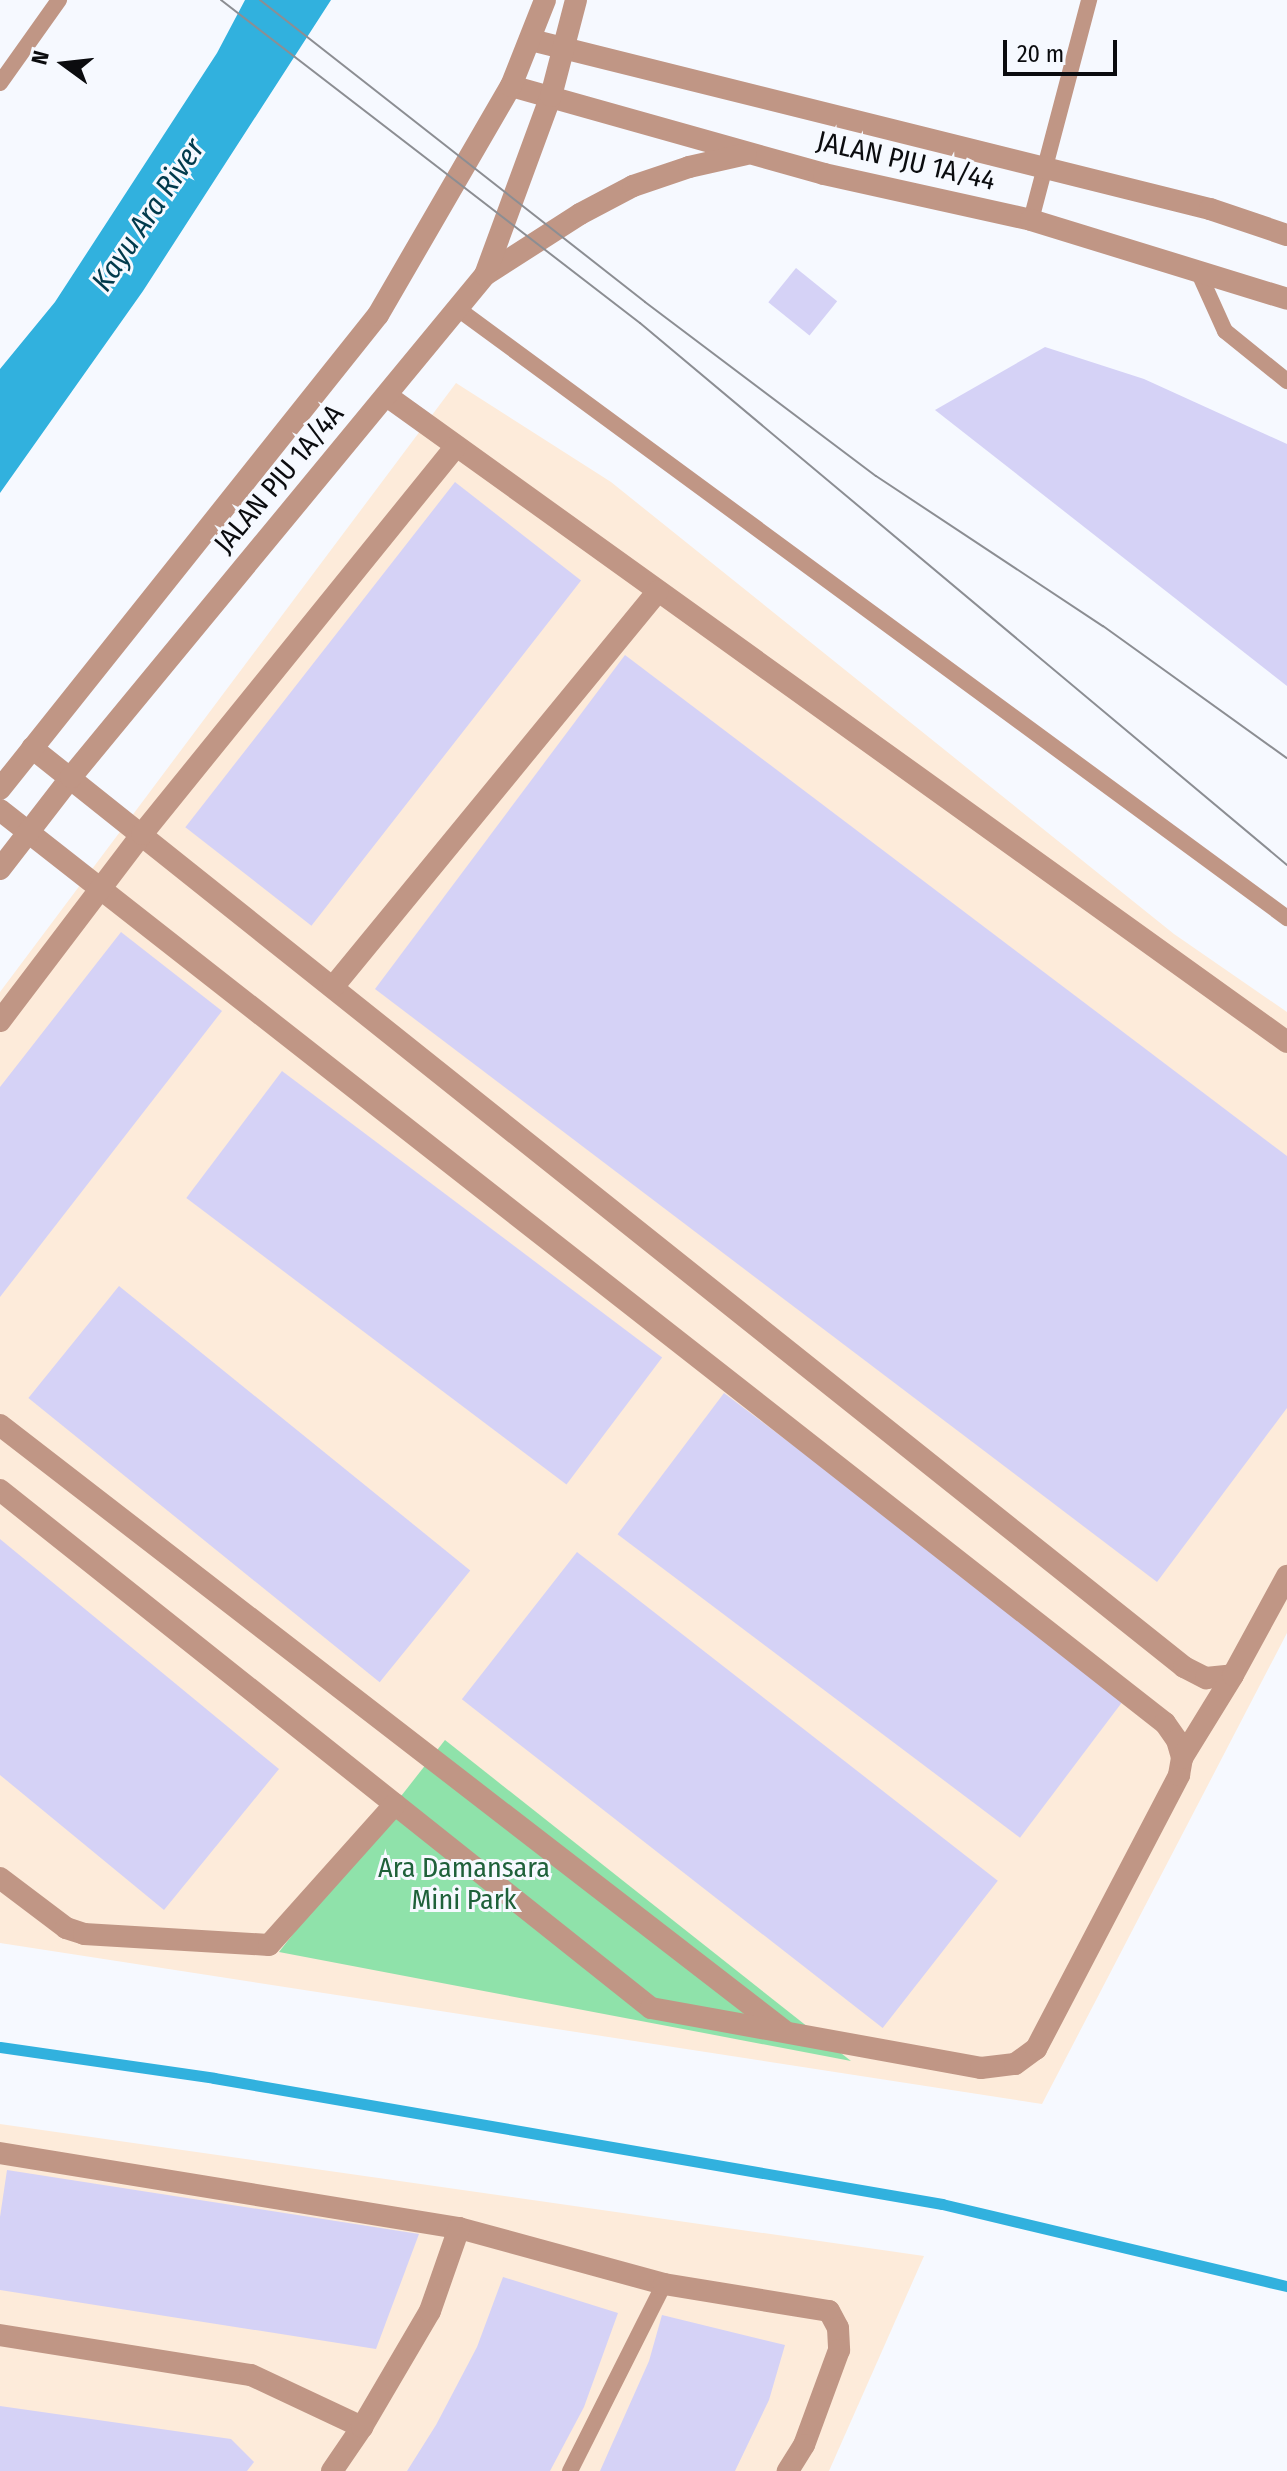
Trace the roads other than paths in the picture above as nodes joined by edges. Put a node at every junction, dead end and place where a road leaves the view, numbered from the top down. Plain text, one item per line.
1 (59, 0) edge
2 (545, 0) edge
3 (1089, 0) edge
4 (576, 1) edge
5 (531, 40) junction
6 (565, 50) junction
7 (600, 58) junction
8 (0, 83) edge
9 (511, 86) junction
10 (551, 96) junction
11 (748, 153) junction
12 (1043, 169) junction
13 (1031, 220) junction
14 (1287, 235) edge
15 (1197, 269) junction
16 (485, 275) junction
17 (1287, 299) edge
18 (458, 309) junction
19 (1287, 381) edge
20 (387, 396) junction
21 (455, 447) junction
22 (658, 591) junction
23 (32, 748) junction
24 (71, 777) junction
25 (0, 789) edge
26 (0, 810) edge
27 (29, 832) junction
28 (142, 834) junction
29 (0, 869) edge
30 (102, 889) junction
31 (1287, 918) edge
32 (333, 987) junction
33 (0, 1021) edge
34 (1287, 1042) edge
35 (0, 1425) edge
36 (0, 1490) edge
37 (1287, 1576) edge
38 (1233, 1675) junction
39 (1182, 1758) junction
40 (395, 1804) junction
41 (0, 1878) edge
42 (788, 2033) junction
43 (0, 2153) edge
44 (459, 2228) junction
45 (664, 2284) junction
46 (0, 2335) edge
47 (362, 2427) junction
48 (332, 2471) edge
49 (570, 2471) edge
50 (788, 2471) edge

1 - 8 lane
2 - 5 street
3 - 12 lane
4 - 6 street
4 - 7 street
5 - 6 street, JALAN PJU 1A/44
5 - 9 street, JALAN PJU 1A/4A
6 - 7 street, JALAN PJU 1A/44
6 - 10 street, JALAN PJU 1A/4A
7 - 12 street, JALAN PJU 1A/44
9 - 10 street, JALAN PJU 1A/44
9 - 23 street, JALAN PJU 1A/4A
10 - 11 street, JALAN PJU 1A/44
10 - 16 street, JALAN PJU 1A/4A
11 - 13 street, JALAN PJU 1A/44
11 - 16 street
12 - 13 lane
12 - 14 street, JALAN PJU 1A/44
13 - 15 street, JALAN PJU 1A/44
15 - 17 street, JALAN PJU 1A/44
15 - 19 lane
16 - 18 street, JALAN PJU 1A/4A
18 - 20 street, JALAN PJU 1A/4A
18 - 31 lane
20 - 21 street
20 - 24 street, JALAN PJU 1A/4A
21 - 22 street
21 - 28 street
22 - 32 street
22 - 34 street
23 - 24 street
23 - 25 street, JALAN PJU 1A/4A
24 - 27 street, JALAN PJU 1A/4A
24 - 28 street
26 - 27 street
27 - 29 street, JALAN PJU 1A/4A
27 - 30 street
28 - 30 street
28 - 32 street
30 - 33 street
30 - 39 street
32 - 38 street
35 - 42 street
36 - 40 street
37 - 38 street
38 - 39 street
39 - 42 street
40 - 41 street
40 - 42 street
43 - 44 street
44 - 45 street
44 - 47 street
45 - 49 lane
45 - 50 street
46 - 47 street
47 - 48 street

